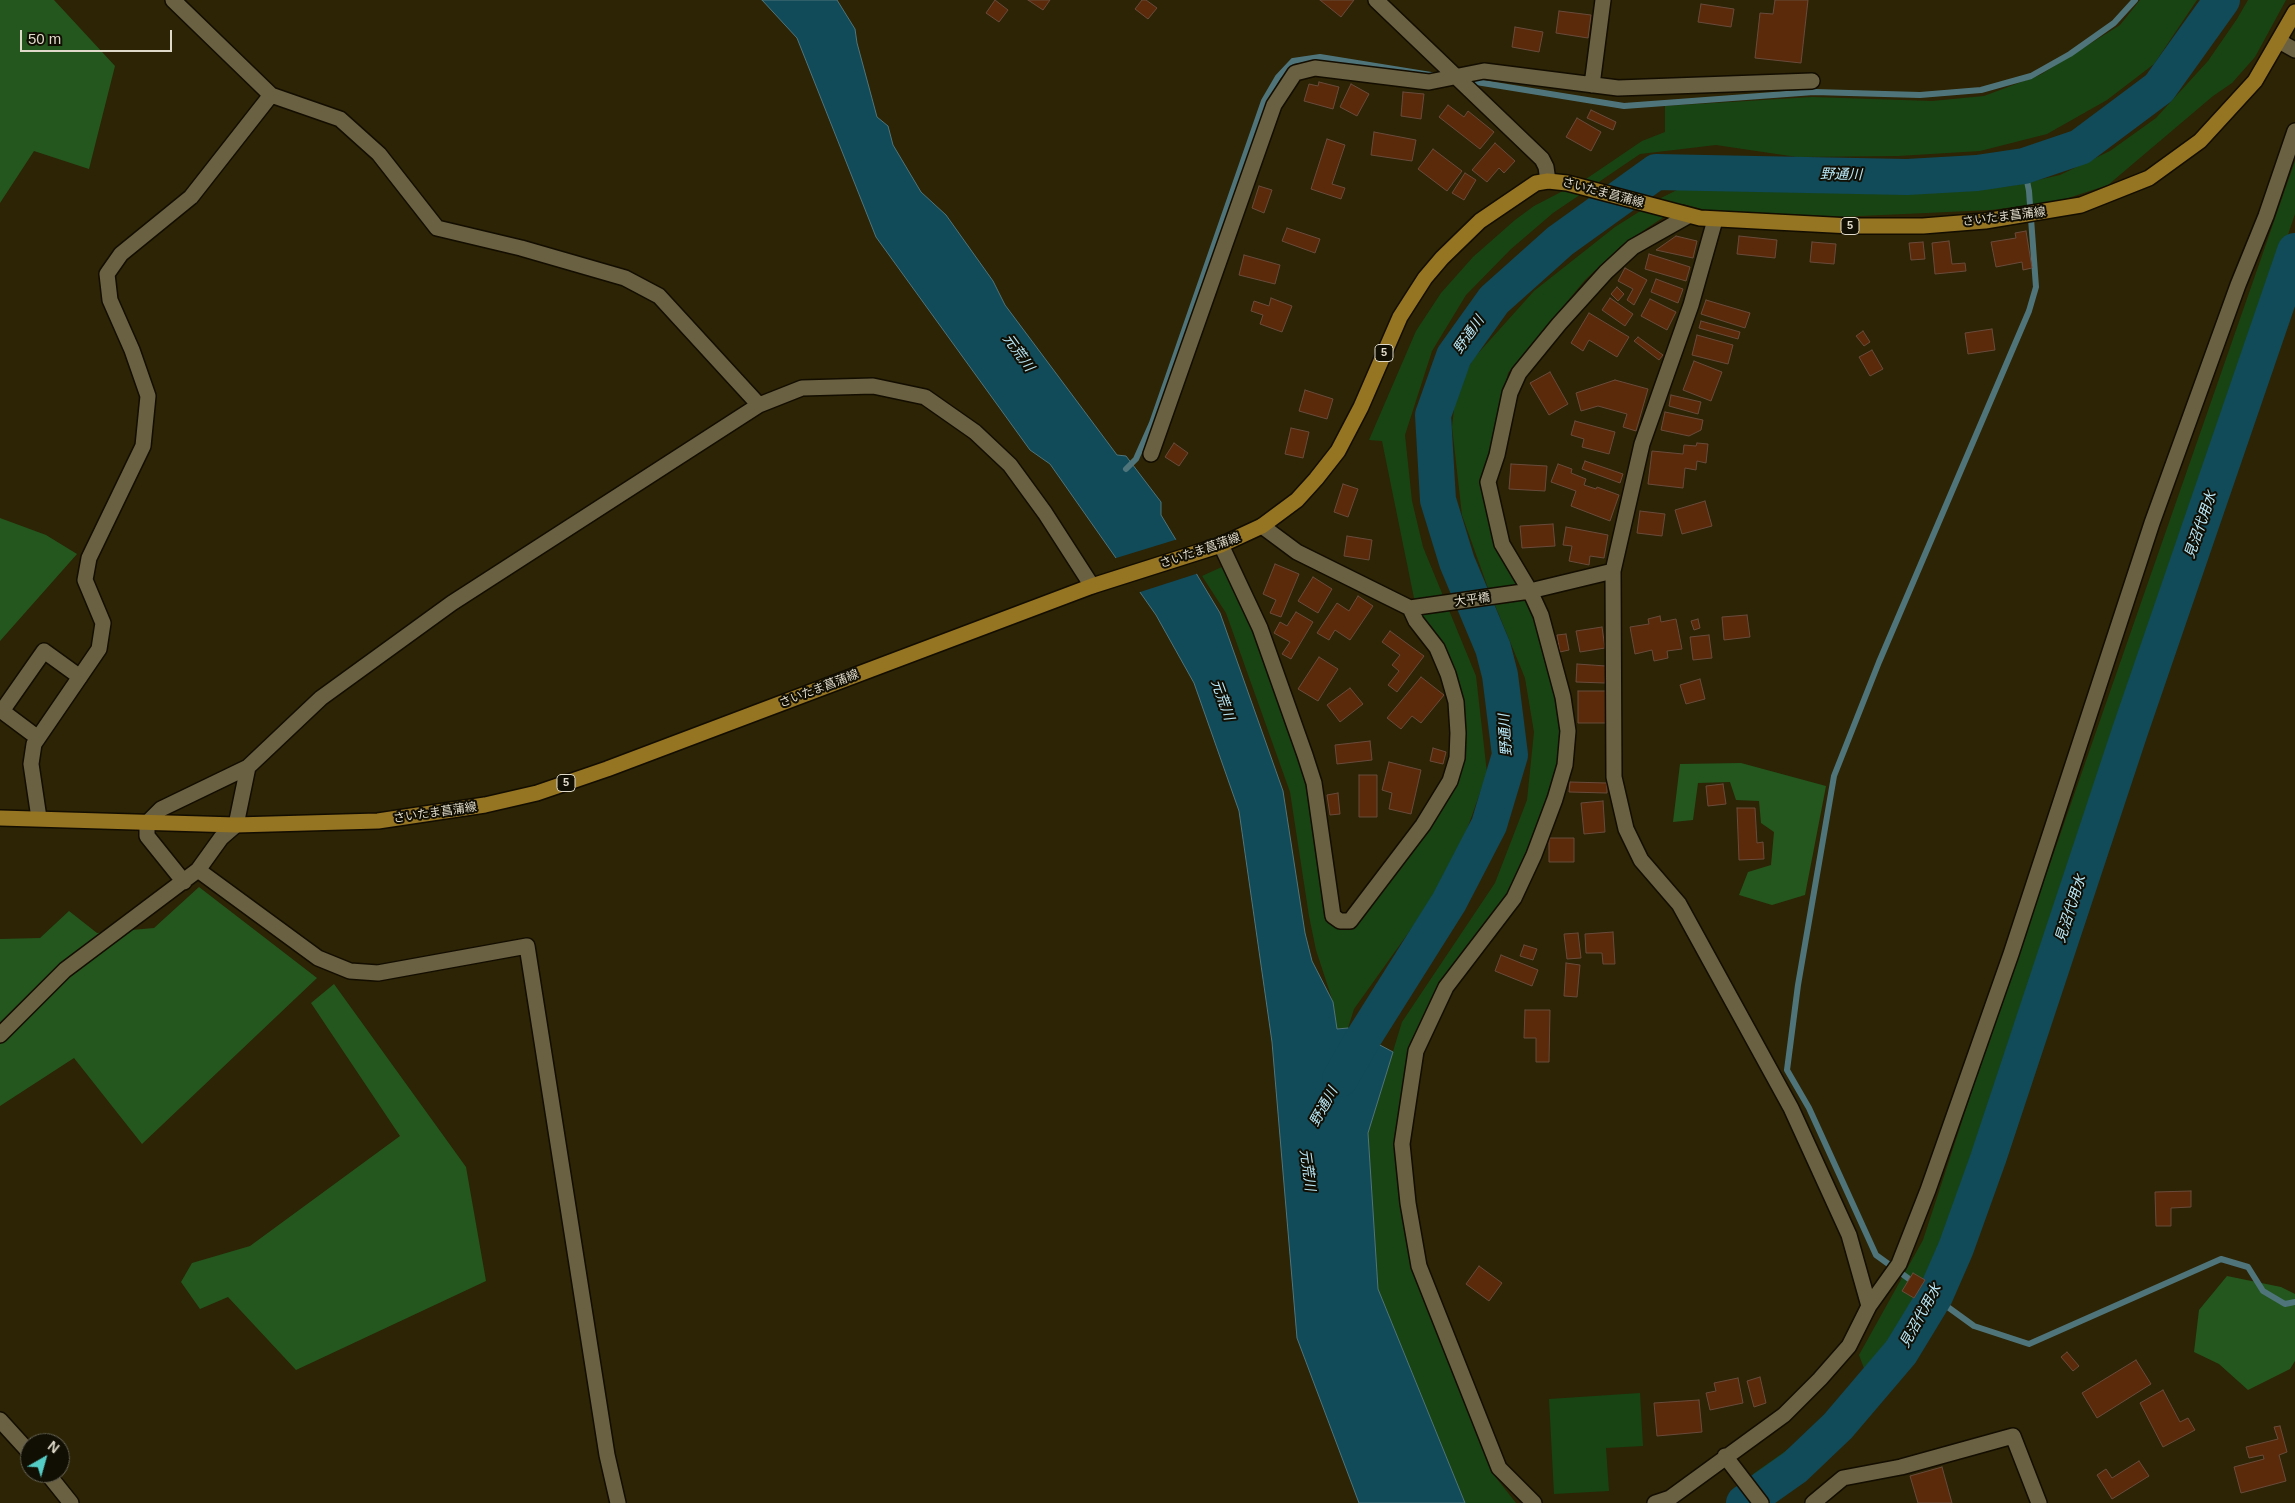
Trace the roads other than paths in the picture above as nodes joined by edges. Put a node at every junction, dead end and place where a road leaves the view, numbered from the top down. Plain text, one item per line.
1 (173, 0) edge
2 (1376, 0) edge
3 (1603, 0) edge
4 (2295, 12) edge
5 (2279, 42) junction
6 (2295, 50) edge
7 (1457, 78) junction
8 (1812, 81) dead end
9 (1592, 85) junction
10 (271, 95) junction
11 (2295, 131) edge
12 (1548, 181) junction
13 (1683, 214) junction
14 (1715, 220) junction
15 (759, 405) junction
16 (1151, 454) dead end
17 (1262, 526) junction
18 (1217, 547) junction
19 (1613, 571) junction
20 (1096, 585) junction
21 (1528, 592) junction
22 (1414, 608) junction
23 (80, 677) junction
24 (38, 738) junction
25 (248, 767) junction
26 (0, 818) edge
27 (39, 818) junction
28 (147, 823) junction
29 (236, 825) junction
30 (198, 870) junction
31 (184, 882) junction
32 (0, 1035) edge
33 (1869, 1306) junction
34 (0, 1420) edge
35 (20, 1442) edge
36 (1725, 1456) junction
37 (53, 1483) edge
38 (64, 1500) edge
39 (618, 1503) edge
40 (1534, 1503) edge
41 (1655, 1503) edge
42 (1761, 1503) edge
43 (1813, 1503) edge
44 (2039, 1503) edge

1 - 10 street
2 - 7 street
3 - 9 street
4 - 5 main road, さいたま菖蒲線 / 5
5 - 6 street
5 - 14 main road, さいたま菖蒲線 / 5
7 - 9 street
7 - 12 street
7 - 16 street
8 - 9 street
10 - 15 street
10 - 23 street
11 - 33 street
12 - 13 main road, さいたま菖蒲線 / 5
12 - 17 main road, さいたま菖蒲線 / 5
13 - 14 main road, さいたま菖蒲線 / 5
13 - 21 street
14 - 19 street
15 - 20 street
15 - 25 street
17 - 18 main road, さいたま菖蒲線 / 5
17 - 22 street
18 - 20 main road, さいたま菖蒲線 / 5
18 - 22 street
19 - 21 street, 大平橋
19 - 33 street
20 - 29 main road, さいたま菖蒲線 / 5
21 - 22 street, 大平橋
21 - 40 street
23 - 24 street
23 - 24 street
24 - 27 street
25 - 28 street
25 - 29 street
26 - 27 main road, さいたま菖蒲線 / 5
27 - 28 main road, さいたま菖蒲線 / 5
28 - 29 main road, さいたま菖蒲線 / 5
28 - 31 street
29 - 30 street
30 - 31 street
30 - 39 street
31 - 32 street
33 - 36 street
34 - 35 street
36 - 41 street
36 - 42 street
37 - 38 street
43 - 44 street

